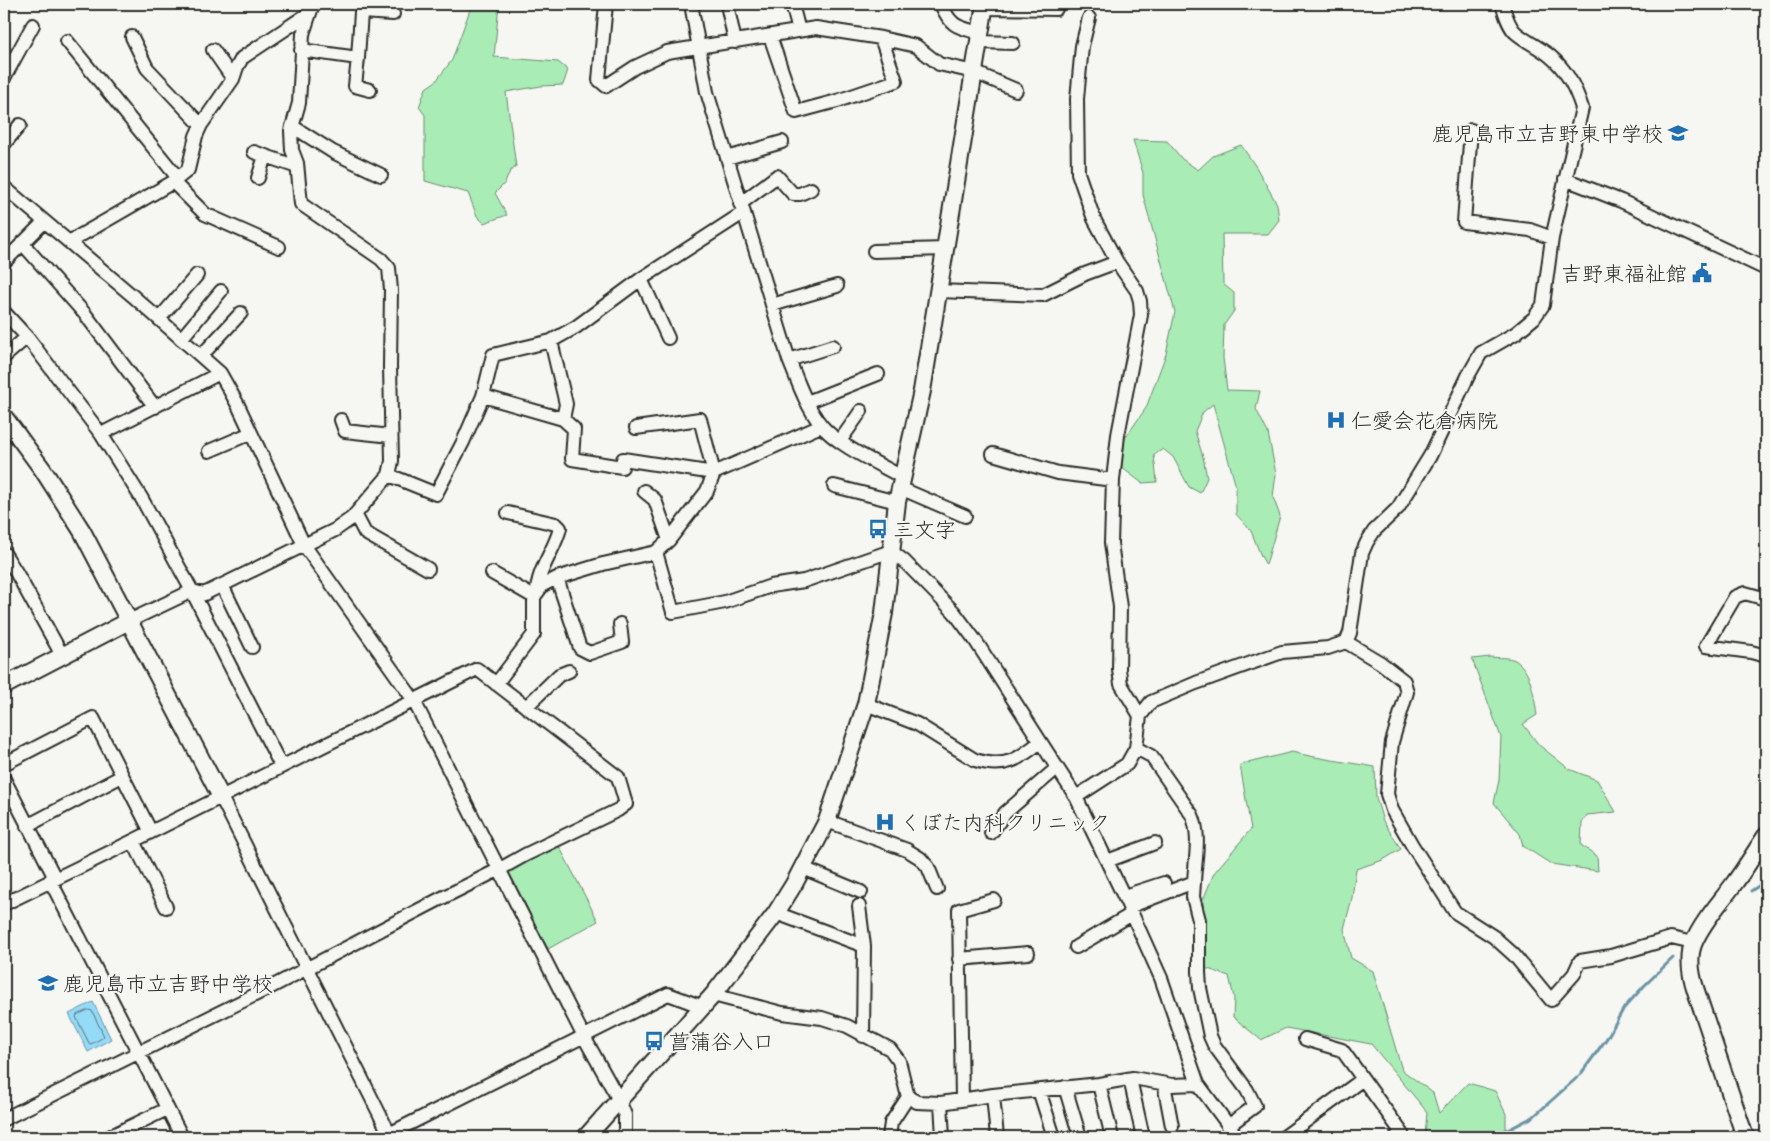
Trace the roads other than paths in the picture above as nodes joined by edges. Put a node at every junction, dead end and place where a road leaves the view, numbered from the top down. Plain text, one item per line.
1 (606, 4) edge
2 (691, 4) edge
3 (792, 4) edge
4 (941, 4) edge
5 (1502, 4) edge
6 (985, 6) edge
7 (310, 9) edge
8 (728, 9) dead end
9 (1056, 9) dead end
10 (393, 14) dead end
11 (1089, 18) dead end
12 (32, 26) dead end
13 (799, 31) junction
14 (770, 36) junction
15 (132, 37) dead end
16 (881, 38) junction
17 (979, 38) junction
18 (67, 41) dead end
19 (735, 42) junction
20 (1013, 43) dead end
21 (699, 48) junction
22 (214, 50) dead end
23 (301, 50) junction
24 (358, 58) junction
25 (8, 61) edge
26 (974, 72) junction
27 (4, 78) edge
28 (232, 78) junction
29 (370, 90) dead end
30 (1016, 90) dead end
31 (20, 124) dead end
32 (201, 125) junction
33 (292, 126) junction
34 (1471, 130) dead end
35 (782, 142) dead end
36 (4, 144) edge
37 (726, 158) junction
38 (297, 167) junction
39 (381, 175) dead end
40 (258, 178) dead end
41 (1565, 178) junction
42 (176, 180) junction
43 (4, 187) edge
44 (811, 189) dead end
45 (741, 208) junction
46 (44, 222) junction
47 (1552, 238) junction
48 (69, 242) junction
49 (22, 243) junction
50 (279, 247) dead end
51 (945, 249) junction
52 (874, 251) dead end
53 (4, 262) edge
54 (1117, 262) junction
55 (1766, 272) edge
56 (197, 275) dead end
57 (641, 279) junction
58 (837, 286) dead end
59 (221, 291) dead end
60 (938, 291) junction
61 (772, 305) junction
62 (4, 312) edge
63 (241, 313) dead end
64 (159, 319) junction
65 (27, 337) junction
66 (668, 338) dead end
67 (181, 339) junction
68 (550, 341) junction
69 (833, 346) dead end
70 (201, 356) junction
71 (4, 357) edge
72 (789, 360) junction
73 (220, 373) junction
74 (878, 374) dead end
75 (483, 396) junction
76 (807, 402) junction
77 (155, 407) junction
78 (861, 411) dead end
79 (4, 417) edge
80 (564, 419) junction
81 (341, 420) dead end
82 (822, 426) junction
83 (636, 428) dead end
84 (251, 433) junction
85 (101, 434) junction
86 (391, 436) junction
87 (840, 440) junction
88 (209, 451) dead end
89 (993, 454) dead end
90 (714, 473) junction
91 (389, 476) junction
92 (1113, 480) junction
93 (834, 486) dead end
94 (900, 489) junction
95 (644, 491) dead end
96 (508, 513) dead end
97 (355, 514) junction
98 (965, 516) dead end
99 (669, 540) junction
100 (304, 545) junction
101 (891, 551) junction
102 (656, 552) junction
103 (4, 553) edge
104 (428, 569) dead end
105 (492, 573) dead end
106 (557, 578) junction
107 (222, 585) junction
108 (192, 591) junction
109 (536, 595) junction
110 (1766, 598) edge
111 (130, 621) junction
112 (620, 624) dead end
113 (1346, 642) junction
114 (252, 647) dead end
115 (62, 655) junction
116 (1766, 656) edge
117 (569, 671) dead end
118 (496, 684) junction
119 (4, 686) edge
120 (413, 699) junction
121 (866, 704) junction
122 (526, 707) junction
123 (1140, 716) junction
124 (1040, 742) junction
125 (1136, 748) junction
126 (4, 764) edge
127 (282, 766) junction
128 (1057, 768) junction
129 (122, 776) junction
130 (4, 778) edge
131 (221, 797) junction
132 (1076, 797) junction
133 (827, 821) junction
134 (27, 826) junction
135 (151, 832) junction
136 (991, 833) dead end
137 (1766, 836) edge
138 (133, 841) junction
139 (1155, 842) dead end
140 (1107, 862) junction
141 (803, 868) junction
142 (500, 869) junction
143 (52, 879) junction
144 (1194, 882) junction
145 (1164, 883) dead end
146 (937, 889) dead end
147 (861, 892) dead end
148 (994, 900) dead end
149 (4, 904) edge
150 (860, 906) dead end
151 (1128, 906) junction
152 (166, 907) dead end
153 (776, 913) junction
154 (1693, 943) junction
155 (864, 946) junction
156 (1076, 947) dead end
157 (1028, 954) dead end
158 (959, 959) junction
159 (306, 968) junction
160 (708, 1001) junction
161 (864, 1036) junction
162 (584, 1037) junction
163 (1305, 1039) dead end
164 (138, 1052) junction
165 (1130, 1079) junction
166 (1364, 1079) junction
167 (1100, 1084) junction
168 (1164, 1084) junction
169 (1198, 1084) junction
170 (1065, 1087) junction
171 (1039, 1090) junction
172 (993, 1095) junction
173 (908, 1097) junction
174 (619, 1100) junction
175 (962, 1100) junction
176 (941, 1103) junction
177 (167, 1109) junction
178 (4, 1119) edge
179 (1172, 1126) dead end
180 (1228, 1126) junction
181 (388, 1136) edge
182 (110, 1137) edge
183 (182, 1137) edge
184 (586, 1137) edge
185 (624, 1137) edge
186 (889, 1137) edge
187 (943, 1137) edge
188 (997, 1137) edge
189 (1054, 1137) edge
190 (1080, 1137) edge
191 (1112, 1137) edge
192 (1143, 1137) edge
193 (1237, 1137) edge
194 (1284, 1137) edge
195 (1396, 1137) edge
196 (1745, 1137) edge

1 - 21 street
2 - 21 street
3 - 13 street
4 - 17 street
5 - 41 street
6 - 9 street
6 - 17 street
7 - 23 street
7 - 28 street
8 - 19 street
10 - 24 street
11 - 54 street
12 - 25 street
13 - 14 street
13 - 16 street
14 - 16 street
14 - 19 street
15 - 32 street
16 - 26 street
17 - 20 street
17 - 26 street
18 - 42 street
19 - 21 street
21 - 37 street
22 - 28 street
23 - 24 street
23 - 33 street
24 - 29 street
25 - 27 street
26 - 30 street
26 - 51 street
28 - 32 street
31 - 36 street
32 - 42 street
33 - 38 street
33 - 39 street
34 - 47 street
35 - 37 street
37 - 45 street
38 - 40 street
38 - 86 street
41 - 47 street
41 - 55 street
42 - 48 street
42 - 50 street
43 - 46 street
44 - 45 street
45 - 57 street
45 - 61 street
46 - 48 street
46 - 49 street
47 - 113 street
48 - 64 street
49 - 53 street
49 - 77 street
51 - 52 street
51 - 60 street
54 - 60 street
54 - 92 street
56 - 64 street
57 - 66 street
57 - 68 street
58 - 61 street
59 - 67 street
60 - 94 street
61 - 72 street
62 - 65 street
63 - 70 street
64 - 67 street
65 - 71 street
65 - 85 street
67 - 70 street
68 - 75 street
68 - 80 street
69 - 72 street
70 - 73 street
72 - 76 street
73 - 77 street
73 - 84 street
74 - 76 street
75 - 80 street
75 - 91 street
76 - 82 street
77 - 85 street
78 - 87 street
79 - 111 street
80 - 90 street
81 - 86 street
82 - 87 street
82 - 90 street
83 - 90 street
84 - 88 street
84 - 100 street
85 - 108 street
86 - 91 street
87 - 94 street
89 - 92 street
90 - 99 street
91 - 97 street
92 - 123 street
93 - 94 street
94 - 98 street
94 - 101 street
95 - 99 street
96 - 109 street
97 - 100 street
97 - 104 street
99 - 102 street
100 - 107 street
100 - 120 street
101 - 102 street
101 - 121 street
101 - 124 street
102 - 106 street
103 - 115 street
105 - 109 street
106 - 109 street
106 - 112 street
107 - 108 street
107 - 114 street
108 - 111 street
108 - 127 street
109 - 118 street
110 - 116 street
111 - 115 street
111 - 131 street
113 - 123 street
113 - 154 street
115 - 119 street
117 - 122 street
118 - 120 street
118 - 122 street
120 - 127 street
120 - 142 street
121 - 124 street
121 - 133 street
122 - 142 street
123 - 125 street
124 - 128 street
125 - 132 street
125 - 144 street
126 - 129 street
127 - 131 street
128 - 132 street
128 - 136 street
129 - 134 street
129 - 135 street
130 - 134 street
131 - 135 street
131 - 159 street
132 - 140 street
133 - 141 street
133 - 146 street
134 - 143 street
135 - 138 street
137 - 154 street
138 - 143 street
138 - 152 street
139 - 140 street
140 - 151 street
141 - 147 street
141 - 153 street
142 - 159 street
142 - 162 street
143 - 149 street
143 - 164 street
144 - 151 street
144 - 180 street
145 - 151 street
148 - 158 street
150 - 155 street
151 - 156 street
151 - 169 street
153 - 155 street
153 - 160 street
154 - 196 street
155 - 161 street
157 - 158 street
158 - 175 street
159 - 164 street
159 - 181 street
160 - 161 street
160 - 162 street
160 - 174 street
161 - 173 street
162 - 174 street
162 - 181 street
163 - 166 street
164 - 177 street
164 - 178 street
165 - 167 street
165 - 168 street
165 - 192 street
166 - 194 street
166 - 195 street
167 - 170 street
167 - 191 street
168 - 169 street
168 - 179 street
169 - 180 street
170 - 171 street
170 - 190 street
171 - 172 street
171 - 189 street
172 - 175 street
172 - 188 street
173 - 176 street
173 - 186 street
174 - 184 street
174 - 185 street
175 - 176 street
176 - 187 street
177 - 182 street
177 - 183 street
180 - 193 street

